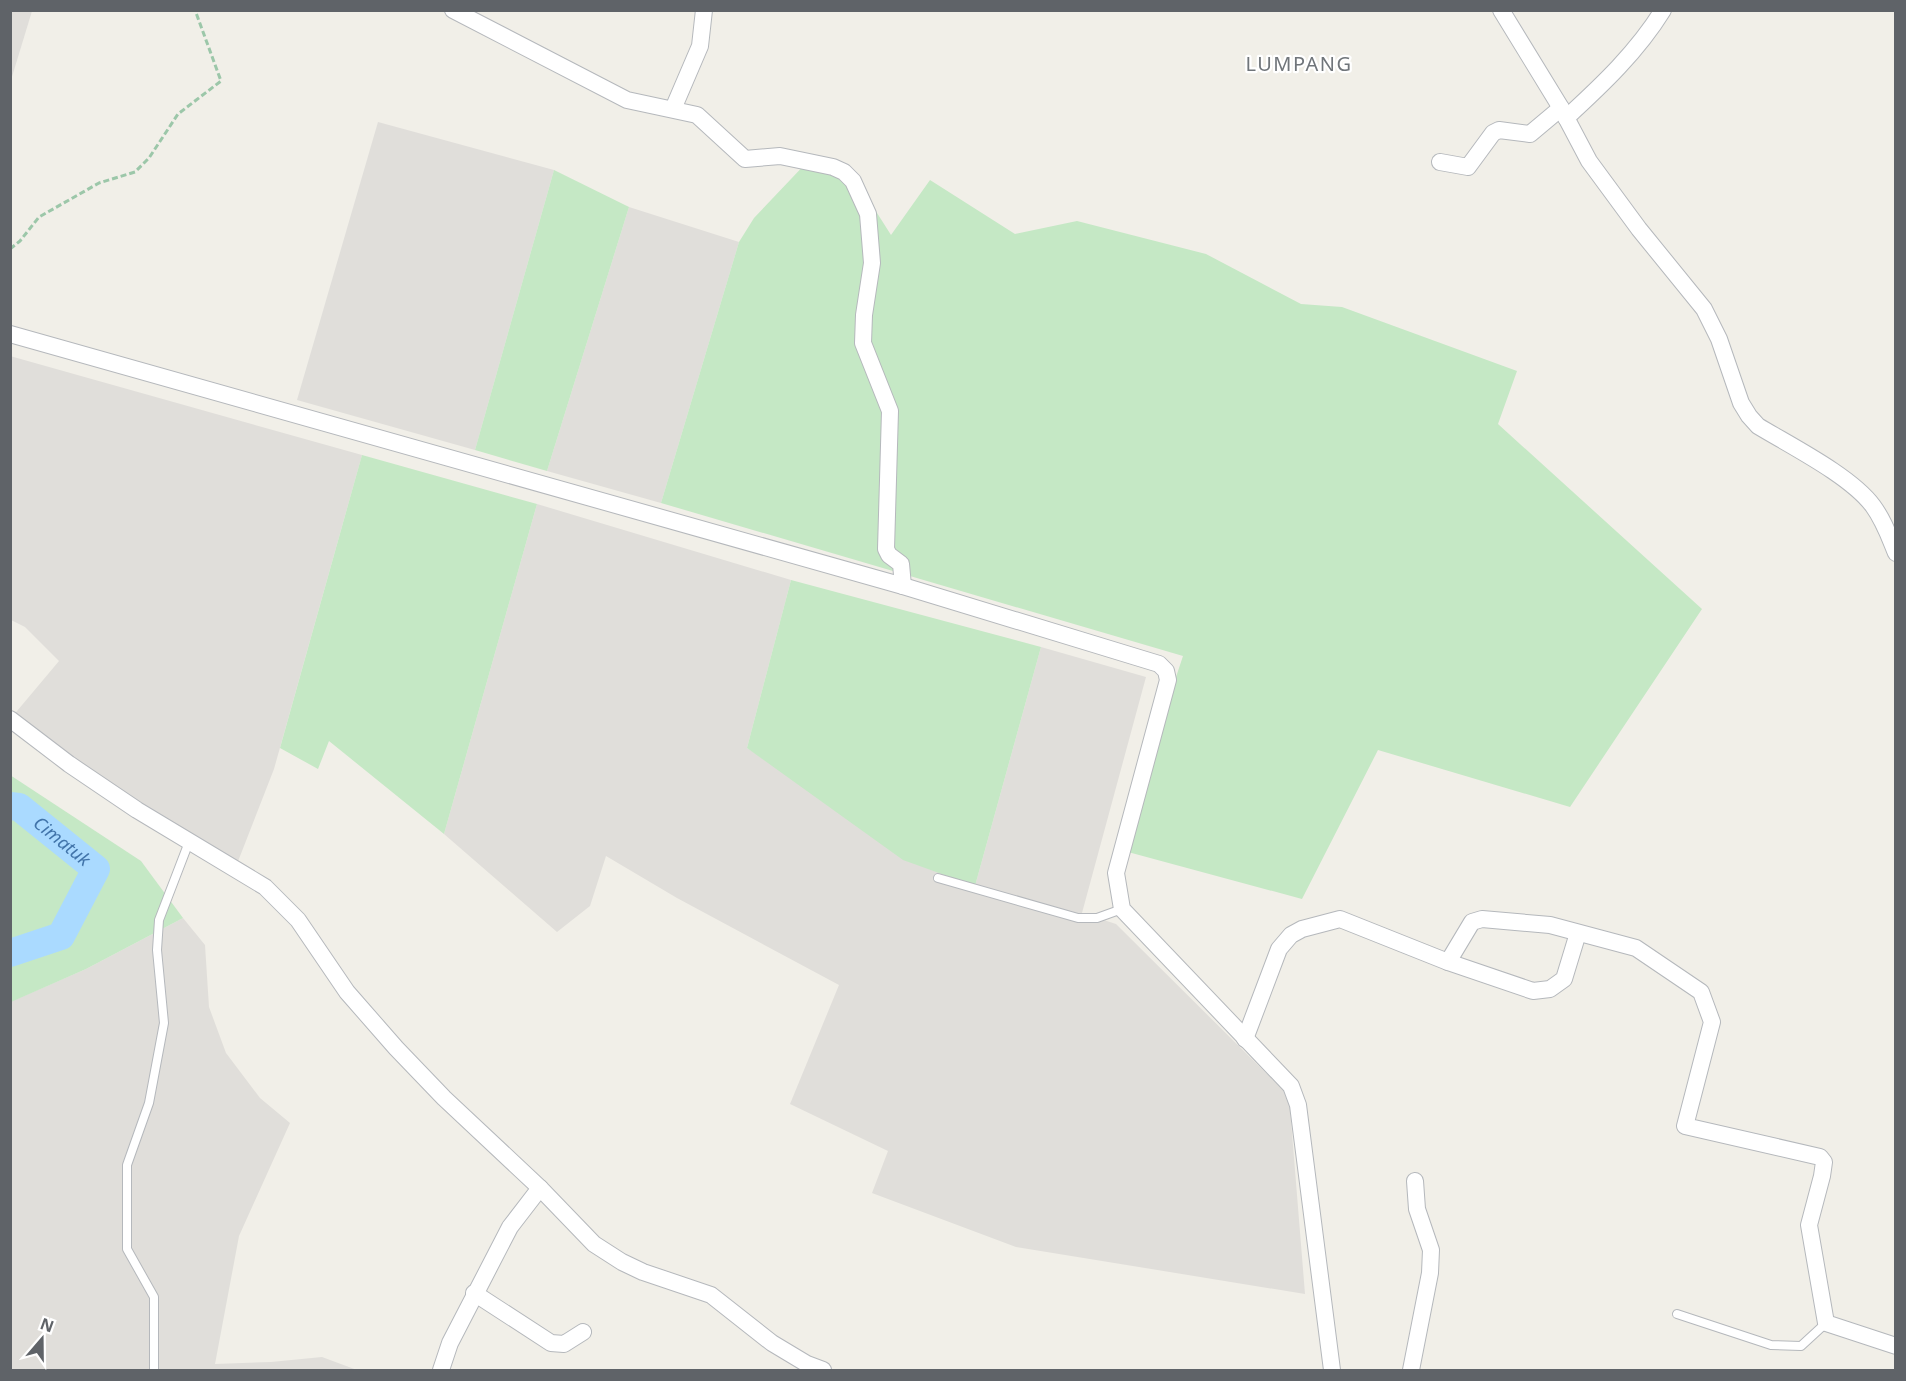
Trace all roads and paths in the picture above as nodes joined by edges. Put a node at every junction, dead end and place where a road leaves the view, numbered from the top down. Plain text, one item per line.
1 (195, 10) edge
2 (453, 10) edge
3 (704, 10) edge
4 (1501, 10) edge
5 (1663, 10) edge
6 (673, 109) junction
7 (1564, 113) junction
8 (1440, 162) dead end
9 (10, 249) edge
10 (10, 334) edge
11 (1896, 553) edge
12 (903, 586) junction
13 (10, 719) edge
14 (189, 842) junction
15 (938, 878) dead end
16 (1122, 909) junction
17 (1578, 933) junction
18 (1448, 962) junction
19 (1245, 1039) junction
20 (1414, 1180) dead end
21 (540, 1188) junction
22 (474, 1293) junction
23 (1677, 1314) dead end
24 (1826, 1323) junction
25 (584, 1332) dead end
26 (1896, 1346) edge
27 (154, 1371) edge
28 (441, 1371) edge
29 (823, 1371) edge
30 (1332, 1371) edge
31 (1411, 1371) edge

1 - 9 path
2 - 6 street
3 - 6 street
4 - 7 street
5 - 7 street
6 - 12 street
7 - 8 street
7 - 11 street
10 - 12 street
12 - 16 street
13 - 14 street
14 - 21 street
14 - 27 lane
15 - 16 lane
16 - 19 street
17 - 18 street
17 - 18 street
17 - 24 street
18 - 19 street
19 - 30 street
20 - 31 street
21 - 22 street
21 - 29 street
22 - 25 street
22 - 28 street
23 - 24 lane
24 - 26 street

